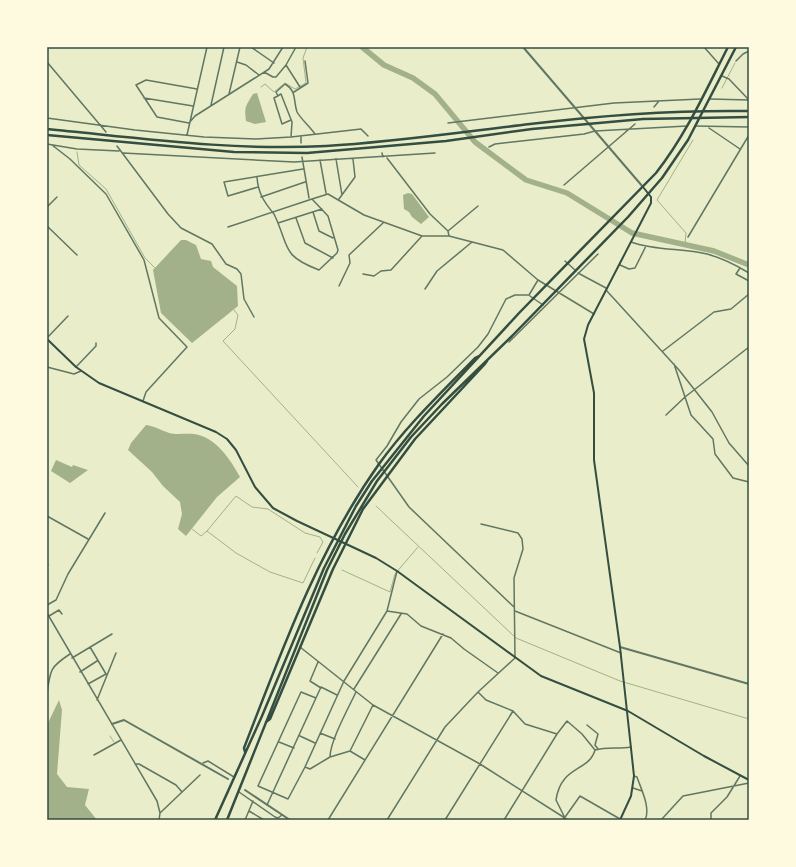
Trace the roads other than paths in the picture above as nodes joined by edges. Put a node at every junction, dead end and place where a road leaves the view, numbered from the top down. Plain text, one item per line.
1 (207, 47) edge
2 (224, 47) edge
3 (240, 47) edge
4 (251, 47) edge
5 (282, 47) edge
6 (296, 47) edge
7 (523, 47) edge
8 (704, 47) edge
9 (728, 47) edge
10 (736, 47) edge
11 (749, 53) edge
12 (305, 60) dead end
13 (736, 61) dead end
14 (47, 62) edge
15 (237, 62) junction
16 (274, 63) junction
17 (719, 64) junction
18 (286, 65) junction
19 (264, 72) junction
20 (259, 75) junction
21 (722, 76) junction
22 (301, 87) junction
23 (197, 89) junction
24 (294, 92) junction
25 (229, 94) junction
26 (278, 96) junction
27 (144, 98) junction
28 (700, 99) junction
29 (710, 99) junction
30 (749, 100) edge
31 (659, 101) junction
32 (211, 105) junction
33 (193, 106) junction
34 (654, 107) dead end
35 (575, 108) junction
36 (749, 111) edge
37 (749, 117) edge
38 (47, 118) edge
39 (291, 120) junction
40 (189, 123) junction
41 (448, 123) dead end
42 (101, 124) junction
43 (635, 124) dead end
44 (687, 126) junction
45 (695, 126) junction
46 (708, 127) junction
47 (749, 127) edge
48 (47, 129) edge
49 (630, 130) junction
50 (595, 131) junction
51 (106, 132) dead end
52 (47, 135) edge
53 (187, 135) junction
54 (316, 135) junction
55 (749, 135) edge
56 (301, 136) junction
57 (368, 136) dead end
58 (291, 137) junction
59 (301, 143) dead end
60 (47, 144) edge
61 (52, 145) junction
62 (117, 146) dead end
63 (489, 147) dead end
64 (609, 148) junction
65 (740, 149) junction
66 (119, 150) junction
67 (123, 153) junction
68 (382, 153) dead end
69 (435, 153) dead end
70 (302, 157) dead end
71 (383, 157) junction
72 (387, 157) junction
73 (354, 159) junction
74 (320, 160) junction
75 (336, 160) junction
76 (302, 161) junction
77 (303, 169) junction
78 (257, 177) junction
79 (305, 182) junction
80 (564, 185) dead end
81 (258, 187) junction
82 (643, 187) junction
83 (326, 193) junction
84 (648, 194) junction
85 (342, 195) junction
86 (57, 197) dead end
87 (261, 197) junction
88 (309, 199) junction
89 (312, 199) junction
90 (339, 199) junction
91 (478, 206) dead end
92 (47, 207) edge
93 (323, 209) junction
94 (272, 212) junction
95 (312, 212) junction
96 (296, 218) junction
97 (278, 223) junction
98 (384, 223) junction
99 (47, 226) edge
100 (228, 227) dead end
101 (448, 232) junction
102 (422, 236) junction
103 (449, 236) junction
104 (688, 237) dead end
105 (334, 238) junction
106 (631, 241) junction
107 (472, 242) junction
108 (646, 246) junction
109 (598, 254) dead end
110 (77, 255) dead end
111 (333, 258) junction
112 (565, 261) dead end
113 (620, 265) junction
114 (740, 268) junction
115 (578, 273) junction
116 (749, 273) edge
117 (363, 274) dead end
118 (538, 280) junction
119 (749, 281) edge
120 (339, 286) dead end
121 (425, 289) dead end
122 (607, 289) junction
123 (559, 292) junction
124 (749, 294) edge
125 (529, 295) junction
126 (544, 307) junction
127 (594, 314) junction
128 (68, 316) dead end
129 (254, 317) dead end
130 (47, 339) edge
131 (508, 342) dead end
132 (96, 343) dead end
133 (749, 347) edge
134 (663, 351) junction
135 (480, 356) junction
136 (488, 358) junction
137 (674, 364) junction
138 (47, 366) edge
139 (76, 367) junction
140 (81, 371) junction
141 (695, 390) junction
142 (685, 397) junction
143 (142, 402) junction
144 (666, 415) dead end
145 (379, 465) junction
146 (749, 466) edge
147 (386, 476) junction
148 (749, 482) edge
149 (104, 513) dead end
150 (47, 516) edge
151 (481, 524) dead end
152 (88, 539) junction
153 (334, 539) junction
154 (345, 544) junction
155 (397, 571) junction
156 (47, 606) edge
157 (514, 607) junction
158 (514, 610) junction
159 (386, 611) junction
160 (47, 613) edge
161 (62, 614) dead end
162 (401, 614) junction
163 (49, 616) junction
164 (112, 634) dead end
165 (444, 634) junction
166 (90, 647) junction
167 (300, 647) junction
168 (620, 647) junction
169 (116, 653) dead end
170 (621, 653) junction
171 (70, 654) junction
172 (72, 658) junction
173 (514, 658) junction
174 (98, 661) junction
175 (318, 661) junction
176 (80, 672) junction
177 (498, 673) junction
178 (107, 674) junction
179 (344, 681) junction
180 (88, 684) junction
181 (749, 684) edge
182 (321, 688) junction
183 (354, 689) junction
184 (357, 692) junction
185 (478, 692) junction
186 (47, 694) edge
187 (337, 695) junction
188 (316, 698) junction
189 (97, 700) junction
190 (373, 705) junction
191 (513, 711) junction
192 (628, 711) junction
193 (392, 716) junction
194 (266, 722) junction
195 (112, 724) junction
196 (587, 725) dead end
197 (320, 733) junction
198 (557, 734) junction
199 (300, 736) junction
200 (335, 739) junction
201 (121, 740) junction
202 (436, 741) junction
203 (279, 742) junction
204 (315, 743) junction
205 (631, 747) junction
206 (294, 748) junction
207 (597, 750) junction
208 (350, 751) junction
209 (245, 752) junction
210 (94, 755) dead end
211 (330, 756) junction
212 (365, 760) junction
213 (203, 763) junction
214 (135, 764) junction
215 (480, 764) junction
216 (304, 767) junction
217 (200, 775) dead end
218 (634, 776) junction
219 (740, 776) junction
220 (234, 777) junction
221 (228, 779) dead end
222 (749, 780) edge
223 (749, 783) edge
224 (734, 786) junction
225 (632, 788) junction
226 (245, 790) dead end
227 (522, 791) junction
228 (642, 791) junction
229 (182, 792) junction
230 (238, 792) junction
231 (273, 793) junction
232 (253, 801) junction
233 (267, 804) junction
234 (249, 811) junction
235 (160, 813) junction
236 (282, 815) junction
237 (565, 817) junction
238 (664, 819) edge
239 (159, 820) edge
240 (216, 820) edge
241 (227, 820) edge
242 (245, 820) edge
243 (264, 820) edge
244 (290, 820) edge
245 (328, 820) edge
246 (387, 820) edge
247 (445, 820) edge
248 (504, 820) edge
249 (563, 820) edge
250 (568, 820) edge
251 (620, 820) edge
252 (645, 820) edge
253 (661, 820) edge
254 (711, 820) edge

1 - 23 street
2 - 32 street
3 - 15 street
4 - 16 street
5 - 16 street
6 - 18 street
7 - 35 street
8 - 17 street
9 - 17 highway
10 - 21 highway
11 - 13 street
12 - 22 street
14 - 42 street
15 - 20 street
15 - 25 street
16 - 19 street
17 - 28 highway
18 - 19 street
18 - 22 street
19 - 20 street
20 - 25 street
21 - 29 highway
21 - 30 street
22 - 24 street
23 - 27 street
23 - 33 street
24 - 26 street
24 - 54 street
25 - 32 street
26 - 39 street
26 - 39 street
27 - 33 street
27 - 40 street
28 - 31 street
28 - 44 highway
29 - 30 street
29 - 45 highway
31 - 34 street
31 - 35 street
32 - 40 street
33 - 40 street
35 - 41 street
35 - 50 street
36 - 48 highway
37 - 52 highway
38 - 42 street
39 - 58 street
40 - 53 street
42 - 51 street
42 - 53 street
43 - 49 street
44 - 49 street
44 - 82 highway
45 - 46 street
45 - 84 highway
46 - 47 street
46 - 65 street
49 - 50 street
49 - 64 street
50 - 63 street
50 - 64 street
53 - 58 street
54 - 56 street
54 - 57 street
55 - 65 street
56 - 58 street
56 - 59 street
60 - 61 street
61 - 66 street
61 - 143 street
62 - 66 street
64 - 80 street
64 - 82 street
65 - 104 street
66 - 67 street
67 - 76 street
67 - 129 street
68 - 71 street
69 - 72 street
70 - 76 street
71 - 72 street
71 - 73 street
72 - 101 street
73 - 75 street
73 - 85 street
74 - 75 street
74 - 76 street
74 - 83 street
75 - 85 street
76 - 77 street
77 - 78 street
77 - 79 street
78 - 81 street
78 - 81 street
79 - 87 street
79 - 88 street
81 - 87 street
82 - 84 main road
82 - 135 highway
83 - 89 street
83 - 90 street
84 - 106 main road
84 - 136 highway
85 - 90 street
86 - 92 street
87 - 94 street
88 - 89 street
88 - 94 street
89 - 93 street
90 - 98 street
91 - 101 street
93 - 95 street
93 - 105 street
94 - 97 street
94 - 100 street
95 - 96 street
95 - 105 street
96 - 97 street
96 - 111 street
97 - 111 street
98 - 102 street
98 - 120 street
99 - 110 street
101 - 103 street
102 - 103 street
102 - 117 street
103 - 107 street
105 - 111 street
106 - 108 street
106 - 113 main road
107 - 118 street
107 - 121 street
108 - 113 street
108 - 114 street
109 - 115 street
112 - 115 street
113 - 122 main road
114 - 116 street
114 - 119 street
115 - 122 street
115 - 123 street
118 - 123 street
118 - 125 street
122 - 127 main road
122 - 134 street
123 - 126 street
123 - 127 street
124 - 134 street
125 - 126 street
125 - 145 street
126 - 131 street
127 - 168 main road
128 - 130 street
130 - 139 main road
132 - 139 street
133 - 141 street
134 - 137 street
135 - 145 highway
135 - 209 highway
136 - 147 highway
136 - 194 highway
137 - 141 street
137 - 142 street
138 - 140 street
139 - 140 main road
140 - 143 main road
141 - 142 street
141 - 146 street
142 - 144 street
142 - 148 street
143 - 153 main road
145 - 147 street
145 - 153 highway
147 - 154 highway
147 - 157 street
149 - 152 street
150 - 152 street
151 - 157 street
152 - 156 street
153 - 154 main road
153 - 209 highway
154 - 155 main road
154 - 167 highway
155 - 159 street
155 - 173 main road
157 - 158 street
158 - 170 street
158 - 173 street
159 - 162 street
159 - 179 street
160 - 163 street
161 - 163 street
162 - 165 street
162 - 183 street
163 - 171 street
164 - 166 street
165 - 177 street
165 - 193 street
166 - 172 street
166 - 174 street
167 - 175 street
167 - 194 highway
168 - 170 main road
168 - 181 street
169 - 178 street
170 - 192 main road
171 - 172 street
171 - 186 street
172 - 176 street
173 - 177 street
173 - 192 main road
174 - 176 street
174 - 178 street
175 - 179 street
175 - 182 street
176 - 180 street
177 - 185 street
178 - 180 street
178 - 189 street
179 - 183 street
179 - 187 street
180 - 189 street
182 - 187 street
182 - 188 street
183 - 184 street
184 - 190 street
184 - 200 street
185 - 191 street
185 - 202 street
187 - 197 street
188 - 199 street
188 - 203 street
189 - 195 street
190 - 193 street
190 - 208 street
191 - 198 street
191 - 215 street
192 - 205 main road
192 - 219 main road
193 - 202 street
193 - 212 street
194 - 230 highway
195 - 201 street
195 - 213 street
196 - 207 street
197 - 200 street
197 - 204 street
198 - 207 street
198 - 227 street
199 - 204 street
199 - 206 street
200 - 211 street
201 - 210 street
201 - 214 street
202 - 215 street
202 - 246 street
203 - 206 street
203 - 231 street
204 - 216 street
205 - 207 street
205 - 218 main road
206 - 231 street
207 - 237 street
208 - 211 street
208 - 212 street
209 - 220 highway
211 - 216 street
212 - 245 street
213 - 220 street
213 - 221 street
214 - 229 street
214 - 235 street
215 - 227 street
215 - 247 street
216 - 231 street
217 - 229 street
218 - 225 main road
218 - 228 street
219 - 222 main road
219 - 224 street
220 - 240 highway
223 - 224 street
224 - 238 street
224 - 254 street
225 - 228 street
225 - 251 main road
226 - 233 street
227 - 237 street
227 - 248 street
228 - 252 street
229 - 235 street
230 - 232 street
230 - 241 highway
231 - 233 street
232 - 234 street
232 - 236 street
233 - 236 street
234 - 242 street
234 - 243 street
235 - 239 street
236 - 244 street
237 - 249 street
237 - 250 street
237 - 251 street
238 - 253 street

